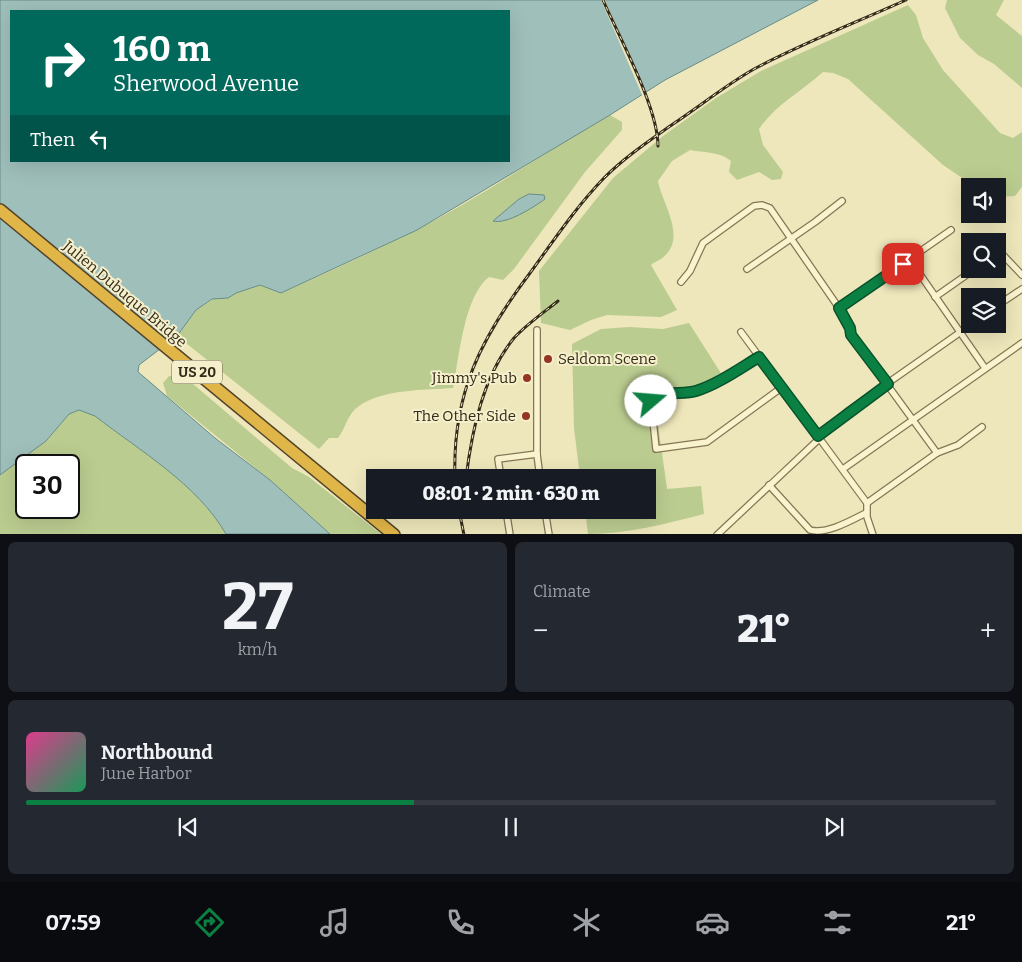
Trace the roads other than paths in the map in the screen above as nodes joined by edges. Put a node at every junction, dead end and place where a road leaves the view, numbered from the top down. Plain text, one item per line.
1 (842, 201) dead end
2 (0, 210) edge
3 (951, 230) dead end
4 (789, 238) junction
5 (1006, 258) edge
6 (910, 260) junction
7 (747, 268) dead end
8 (1022, 275) edge
9 (962, 278) edge
10 (681, 282) dead end
11 (1022, 290) edge
12 (935, 297) junction
13 (1006, 300) edge
14 (839, 308) junction
15 (537, 330) dead end
16 (741, 332) dead end
17 (959, 332) junction
18 (1022, 343) edge
19 (759, 357) junction
20 (985, 368) junction
21 (888, 384) junction
22 (781, 388) junction
23 (914, 420) junction
24 (982, 426) dead end
25 (818, 437) junction
26 (937, 452) junction
27 (537, 454) junction
28 (500, 469) edge
29 (539, 469) edge
30 (843, 470) junction
31 (769, 485) junction
32 (868, 503) junction
33 (866, 512) junction
34 (508, 519) edge
35 (546, 519) edge
36 (394, 534) edge
37 (510, 534) edge
38 (549, 534) edge
39 (717, 534) edge
40 (817, 534) edge
41 (873, 534) edge

1 - 4 street
2 - 36 highway, Julien Dubuque Bridge / US 20
3 - 6 street
4 - 7 street
4 - 10 street
4 - 14 street
5 - 8 street
6 - 12 street
6 - 14 street
9 - 12 street
11 - 13 street
12 - 17 street
14 - 21 street
15 - 27 street
16 - 19 street
17 - 20 street
17 - 21 street
18 - 20 street
19 - 22 street
19 - 22 street
20 - 23 street
21 - 23 street
21 - 25 street
22 - 25 street
23 - 26 street
23 - 30 street
24 - 26 street
25 - 30 street
25 - 31 street
26 - 32 street
27 - 28 street
27 - 29 street
30 - 32 street
31 - 39 street
31 - 40 street
32 - 33 street
33 - 40 street
33 - 41 street
34 - 37 street
35 - 38 street

